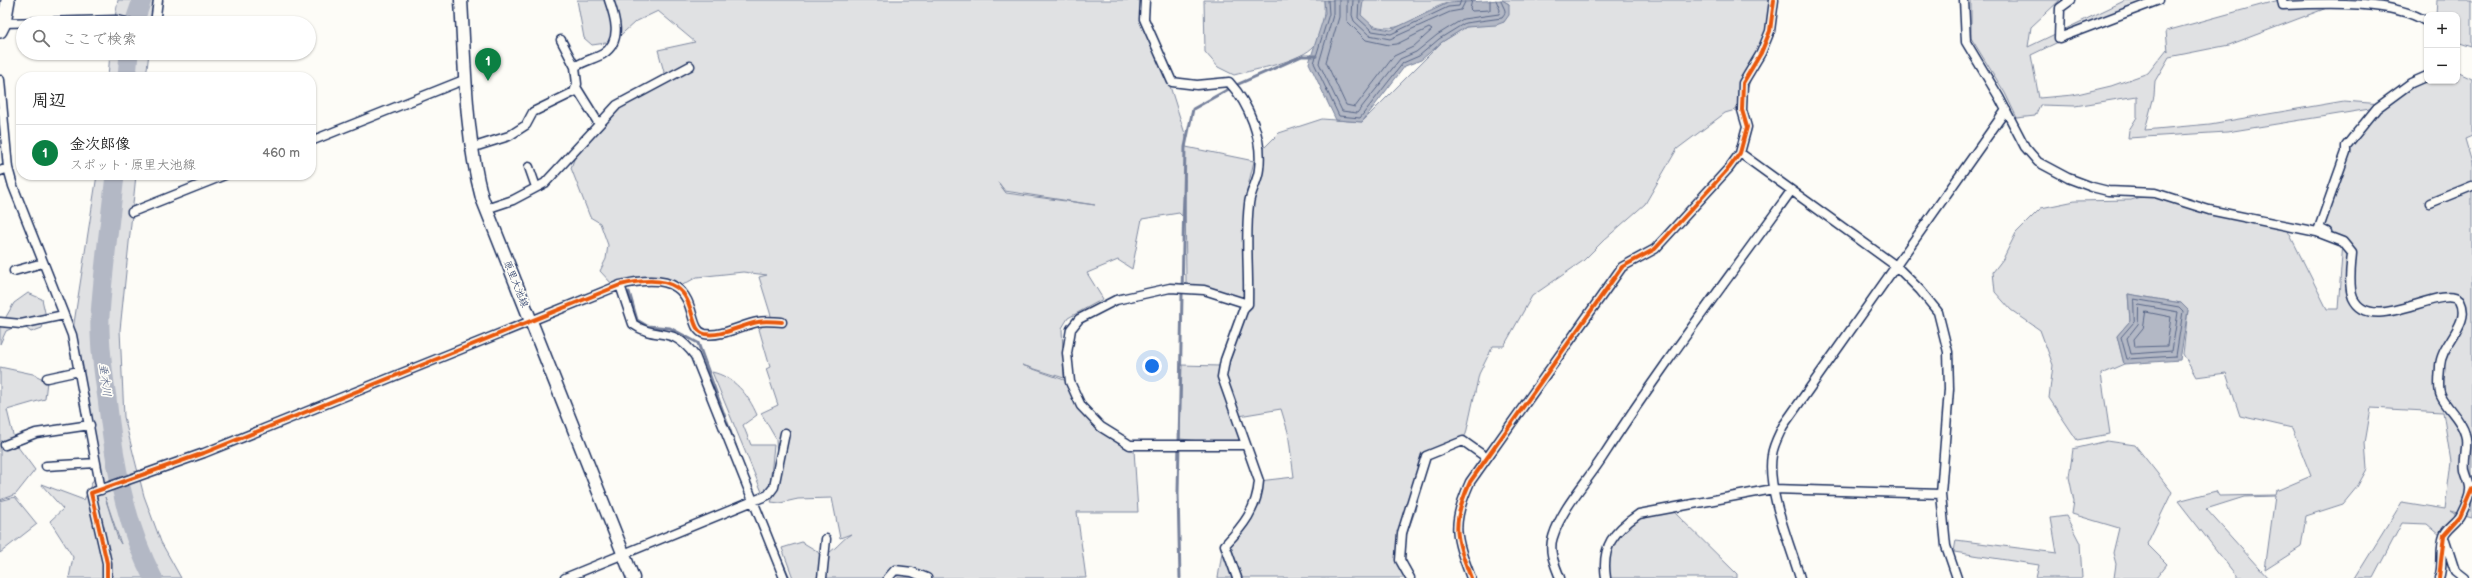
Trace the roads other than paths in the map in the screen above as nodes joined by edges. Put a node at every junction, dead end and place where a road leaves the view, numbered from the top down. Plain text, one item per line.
1 (8, 0) edge
2 (158, 0) edge
3 (461, 0) edge
4 (609, 0) edge
5 (1145, 0) edge
6 (1774, 0) edge
7 (1964, 0) edge
8 (2071, 0) edge
9 (2159, 0) edge
10 (2282, 0) edge
11 (156, 16) edge
12 (2424, 19) edge
13 (16, 26) edge
14 (2, 27) edge
15 (561, 40) dead end
16 (690, 66) dead end
17 (574, 67) junction
18 (2424, 77) edge
19 (466, 79) junction
20 (0, 80) edge
21 (576, 87) junction
22 (2006, 110) junction
23 (599, 124) junction
24 (316, 139) edge
25 (471, 148) junction
26 (1740, 153) junction
27 (529, 167) dead end
28 (8, 168) junction
29 (0, 171) edge
30 (212, 180) edge
31 (536, 186) junction
32 (2472, 186) edge
33 (1791, 191) junction
34 (2430, 203) dead end
35 (486, 209) junction
36 (132, 212) dead end
37 (2343, 242) junction
38 (44, 263) junction
39 (1896, 266) junction
40 (14, 271) dead end
41 (620, 285) junction
42 (1248, 304) junction
43 (64, 314) junction
44 (530, 320) junction
45 (0, 322) edge
46 (782, 322) dead end
47 (79, 371) junction
48 (47, 378) dead end
49 (90, 425) junction
50 (784, 433) dead end
51 (5, 445) dead end
52 (1246, 445) junction
53 (1487, 458) junction
54 (96, 463) junction
55 (46, 466) dead end
56 (1773, 489) junction
57 (2471, 489) edge
58 (101, 490) junction
59 (1941, 494) junction
60 (753, 502) junction
61 (2444, 535) junction
62 (826, 539) dead end
63 (623, 555) junction
64 (107, 578) edge
65 (565, 578) edge
66 (633, 578) edge
67 (784, 578) edge
68 (822, 578) edge
69 (888, 578) edge
70 (927, 578) edge
71 (1237, 578) edge
72 (1410, 578) edge
73 (1471, 578) edge
74 (1560, 578) edge
75 (1606, 578) edge
76 (1800, 578) edge
77 (1957, 578) edge
78 (2439, 578) edge
79 (2464, 578) edge

1 - 14 main road
2 - 11 street
3 - 19 main road, 原里大池線
4 - 17 street
5 - 42 street
6 - 26 street
7 - 22 street
8 - 9 street
10 - 12 street
13 - 14 street
15 - 17 street
16 - 23 street
17 - 21 street
18 - 37 street
19 - 24 street
19 - 25 main road, 原里大池線
20 - 28 street
21 - 23 street
21 - 25 street
22 - 37 street
22 - 39 street
23 - 31 street
25 - 35 main road, 原里大池線
26 - 33 street
26 - 53 street
27 - 31 street
28 - 29 street
28 - 38 street
30 - 36 street
31 - 35 street
32 - 34 street
33 - 39 street
33 - 74 street
35 - 44 main road, 原里大池線
37 - 57 street
38 - 40 street
38 - 43 street
39 - 56 street
39 - 59 street
41 - 44 street
41 - 46 street
41 - 60 street
42 - 52 street
42 - 52 street
43 - 45 street
43 - 47 street
44 - 58 street
44 - 63 main road, 原里大池線
47 - 48 street
47 - 49 street
49 - 51 street
49 - 54 street
50 - 60 street
52 - 71 street
53 - 72 street
53 - 73 street
54 - 55 street
54 - 58 street
56 - 59 street
56 - 75 street
56 - 76 street
57 - 61 street
58 - 64 street
59 - 77 street
60 - 63 street
60 - 67 street
61 - 78 street
61 - 79 street
62 - 68 street
63 - 65 street
63 - 66 main road, 原里大池線
69 - 70 street

